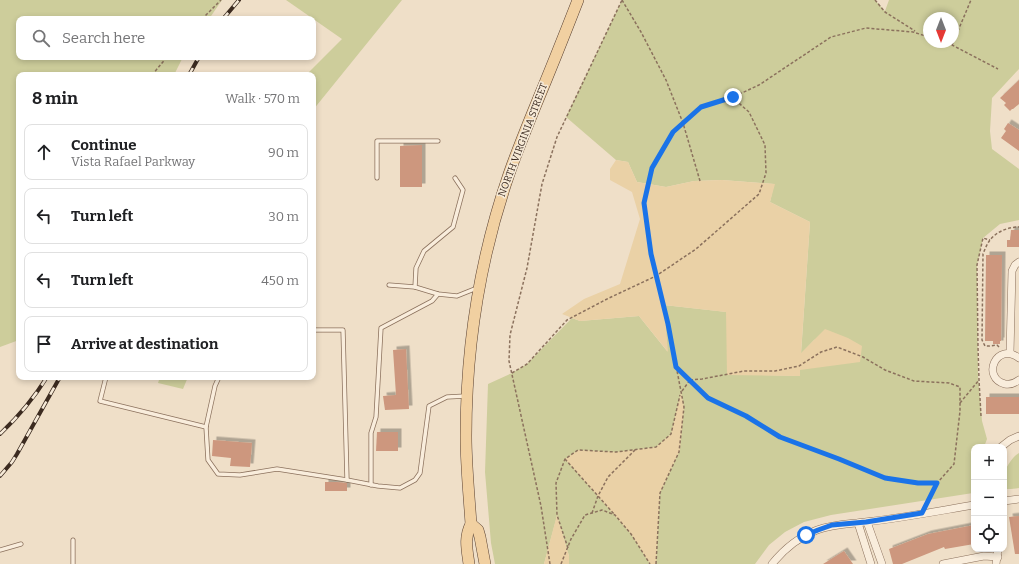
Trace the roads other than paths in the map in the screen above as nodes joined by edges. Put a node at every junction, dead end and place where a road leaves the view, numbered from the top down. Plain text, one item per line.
1 (578, 0) edge
2 (438, 141) dead end
3 (377, 178) dead end
4 (455, 178) dead end
5 (1019, 262) edge
6 (389, 285) dead end
7 (415, 287) junction
8 (480, 287) junction
9 (438, 294) junction
10 (316, 330) edge
11 (1007, 354) junction
12 (1019, 358) edge
13 (105, 380) edge
14 (218, 380) edge
15 (1019, 380) edge
16 (467, 396) junction
17 (206, 427) junction
18 (1019, 436) edge
19 (1005, 444) edge
20 (347, 480) junction
21 (371, 485) junction
22 (1019, 499) edge
23 (1007, 501) edge
24 (971, 505) edge
25 (867, 522) junction
26 (858, 523) junction
27 (471, 524) junction
28 (73, 540) dead end
29 (21, 544) dead end
30 (0, 550) edge
31 (997, 560) edge
32 (73, 564) edge
33 (469, 564) edge
34 (484, 564) edge
35 (772, 564) edge
36 (872, 564) edge
37 (882, 564) edge
38 (943, 564) edge

1 - 8 main road, NORTH VIRGINIA STREET
2 - 3 lane
4 - 7 lane
5 - 11 street
6 - 7 lane
7 - 9 lane
8 - 9 lane
8 - 16 main road, NORTH VIRGINIA STREET
9 - 21 lane
10 - 20 lane
11 - 12 street
11 - 15 street
13 - 17 lane
14 - 17 lane
16 - 21 lane
16 - 27 main road, NORTH VIRGINIA STREET
17 - 20 lane
18 - 19 street
20 - 21 lane
22 - 23 street
24 - 25 street
25 - 26 street
25 - 37 street
26 - 35 street
26 - 36 street
27 - 33 main road, NORTH VIRGINIA STREET
27 - 34 main road, NORTH VIRGINIA STREET
28 - 32 lane
29 - 30 lane
31 - 38 street

